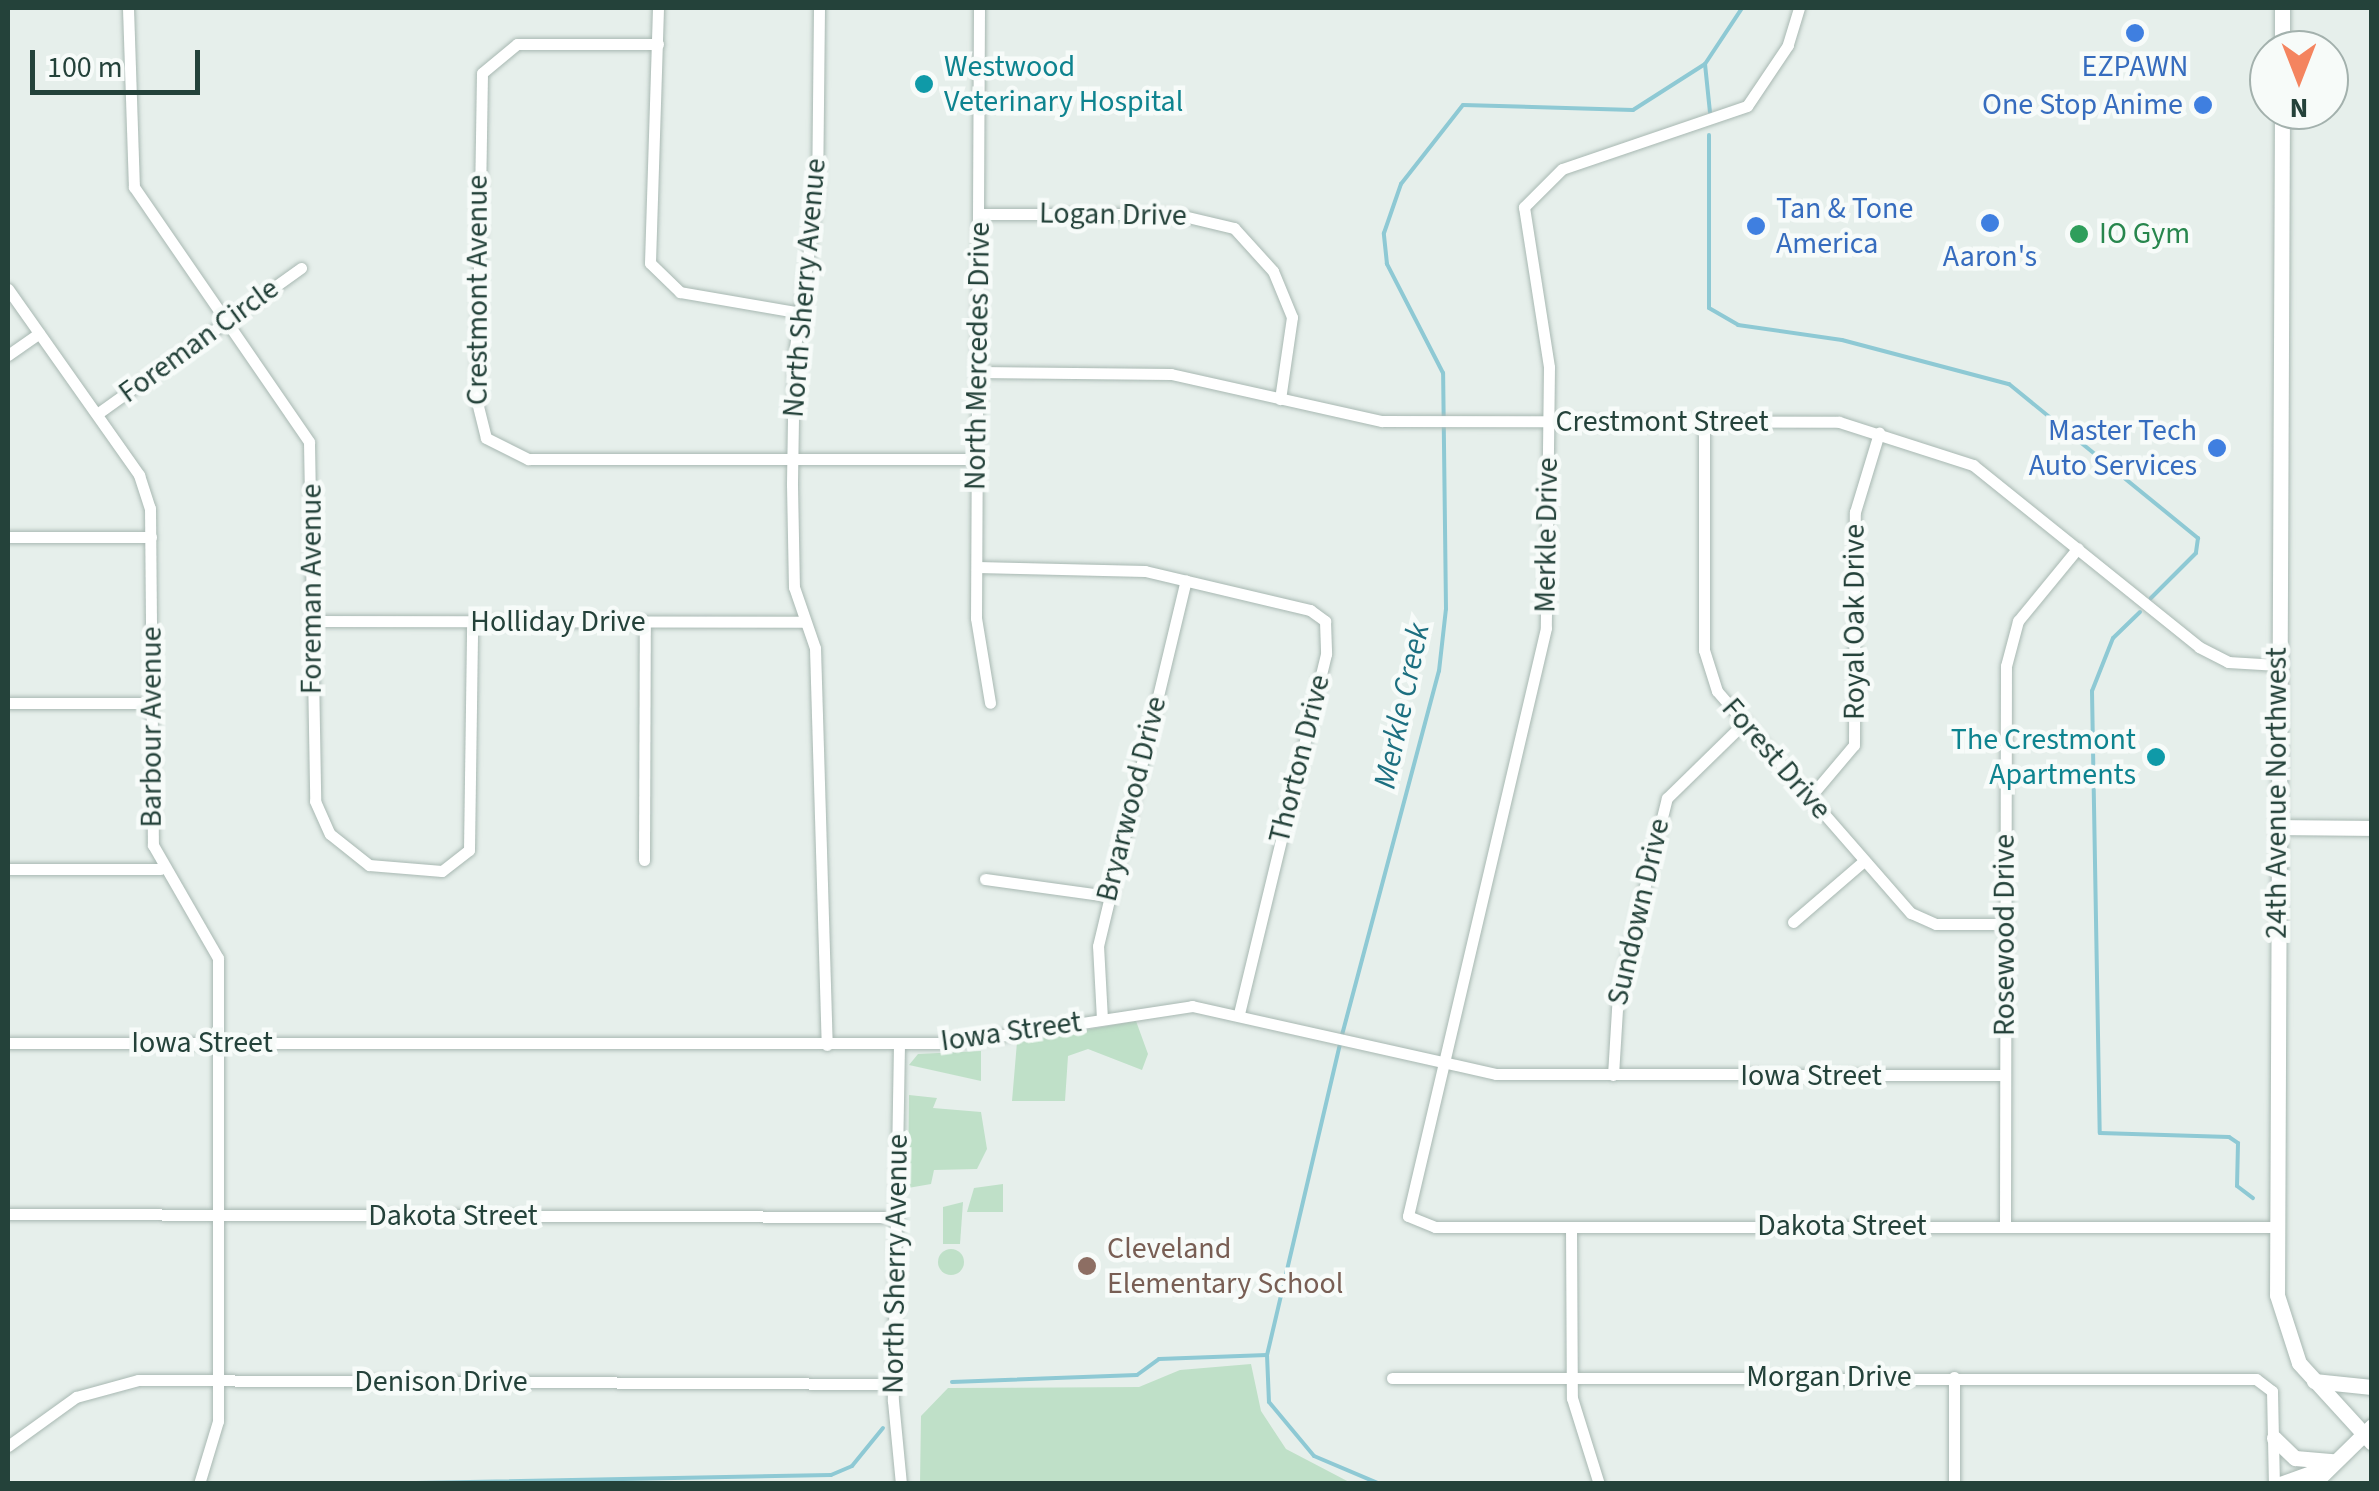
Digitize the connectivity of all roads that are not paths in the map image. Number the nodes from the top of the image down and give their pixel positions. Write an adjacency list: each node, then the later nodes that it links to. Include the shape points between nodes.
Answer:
1 (128, 8): 12 (street, Foreman Avenue, via 130,175)
2 (658, 8): 6 (street)
3 (820, 8): 11 (street, North Sherry Avenue, via 818,193)
4 (979, 8): 8 (street, North Mercedes Drive)
5 (1800, 8): 18 (street, Merkle Drive, via 1788,45 1740,111 1562,169 1526,200 1523,244 1548,350)
6 (658, 44): 11 (street, via 647,242 655,272 680,292); 21 (street, Crestmont Avenue, via 516,44 482,72 478,418 499,451 528,459)
7 (2282, 130): 32 (main road, 24th Avenue Northwest)
8 (979, 214): 15 (street, North Mercedes Drive); 16 (street, Logan Drive, via 1176,214 1234,228 1274,271 1292,317)
9 (301, 268): 12 (street, Foreman Circle)
10 (8, 289): 13 (street, Barbour Avenue)
11 (801, 312): 21 (street, North Sherry Avenue)
12 (227, 320): 17 (street, Foreman Circle); 28 (street, Foreman Avenue, via 309,442)
13 (39, 333): 14 (street); 17 (street, Barbour Avenue)
14 (8, 355)
15 (977, 372): 16 (street, Crestmont Street, via 1172,374); 22 (street, North Mercedes Drive)
16 (1280, 399): 18 (street, Crestmont Street, via 1347,417)
17 (96, 414): 24 (street, Barbour Avenue, via 144,486)
18 (1549, 422): 19 (street, Crestmont Street); 54 (street, Merkle Drive, via 1546,628)
19 (1704, 422): 20 (street, Crestmont Street, via 1839,422); 36 (street, Forest Drive, via 1706,666)
20 (1879, 433): 25 (street, Crestmont Street, via 1972,465); 37 (street, Royal Oak Drive, via 1856,512 1854,745)
21 (792, 460): 22 (street, Crestmont Avenue); 31 (street, North Sherry Avenue, via 792,571)
22 (976, 460): 26 (street, North Mercedes Drive)
23 (8, 537): 24 (street)
24 (151, 537): 33 (street, Barbour Avenue)
25 (2078, 548): 32 (street, Crestmont Street, via 2209,653); 47 (street, Rosewood Drive, via 2018,620 2008,650)
26 (977, 567): 27 (street); 35 (street, North Mercedes Drive)
27 (1186, 580): 45 (street, Bryarwood Drive); 48 (street, Thorton Drive, via 1310,610 1329,631)
28 (311, 621): 29 (street, Holliday Drive); 29 (street, Foreman Avenue, via 319,813 349,853 401,872 449,869 472,841)
29 (472, 622): 30 (street, Holliday Drive)
30 (645, 622): 31 (street, Holliday Drive); 40 (street)
31 (804, 622): 53 (street, North Sherry Avenue, via 816,661)
32 (2278, 665): 38 (main road, 24th Avenue Northwest)
33 (151, 702): 34 (street); 43 (street, Barbour Avenue)
34 (8, 703)
35 (990, 703)
36 (1745, 722): 37 (street, Forest Drive); 55 (street, Sundown Drive, via 1667,798 1618,994)
37 (1810, 797): 41 (street, Forest Drive)
38 (2278, 827): 39 (main road); 62 (main road, 24th Avenue Northwest)
39 (2372, 828)
40 (644, 860)
41 (1864, 861): 46 (street); 47 (street, Forest Drive, via 1926,922)
42 (8, 869): 43 (street)
43 (160, 869): 51 (street, Barbour Avenue, via 215,941)
44 (984, 879): 45 (street)
45 (1108, 896): 49 (street, Bryarwood Drive, via 1095,966)
46 (1793, 922)
47 (2006, 924): 56 (street, Rosewood Drive)
48 (1239, 1014): 49 (street, Iowa Street, via 1176,1006); 54 (street, Iowa Street)
49 (1102, 1019): 52 (street, Iowa Street)
50 (8, 1043): 51 (street, Iowa Street)
51 (216, 1044): 53 (street, Iowa Street); 58 (street, Barbour Avenue)
52 (899, 1044): 53 (street, Iowa Street); 60 (street, North Sherry Avenue)
53 (827, 1045)
54 (1441, 1063): 55 (street, Iowa Street, via 1496,1074); 59 (street, Merkle Drive)
55 (1613, 1076): 56 (street, Iowa Street)
56 (2004, 1076): 61 (street, Rosewood Drive)
57 (8, 1214): 58 (street, Dakota Street)
58 (217, 1215): 60 (street, Dakota Street); 67 (street, Barbour Avenue)
59 (1408, 1216): 63 (street, Dakota Street, via 1435,1227)
60 (898, 1218): 69 (street, North Sherry Avenue)
61 (2004, 1226): 62 (street, Dakota Street); 63 (street, Dakota Street)
62 (2277, 1226): 68 (main road, 24th Avenue Northwest, via 2278,1311)
63 (1571, 1227): 66 (street)
64 (1954, 1377): 66 (street, Morgan Drive); 72 (street, Morgan Drive, via 2266,1382); 78 (street)
65 (1392, 1378): 66 (street, Morgan Drive)
66 (1572, 1378): 77 (street, via 1577,1432)
67 (217, 1381): 69 (street, Denison Drive); 73 (street, Denison Drive, via 97,1388); 75 (street, Barbour Avenue, via 214,1442)
68 (2314, 1381): 70 (main road); 71 (main road, 24th Avenue Northwest)
69 (893, 1384): 76 (street, North Sherry Avenue)
70 (2372, 1387)
71 (2368, 1434): 74 (main road)
72 (2274, 1438): 74 (main road, via 2295,1458); 79 (street)
73 (8, 1446)
74 (2329, 1464): 79 (main road); 80 (main road)
75 (199, 1484)
76 (901, 1484)
77 (1599, 1484)
78 (1954, 1484)
79 (2277, 1484)
80 (2313, 1484)

